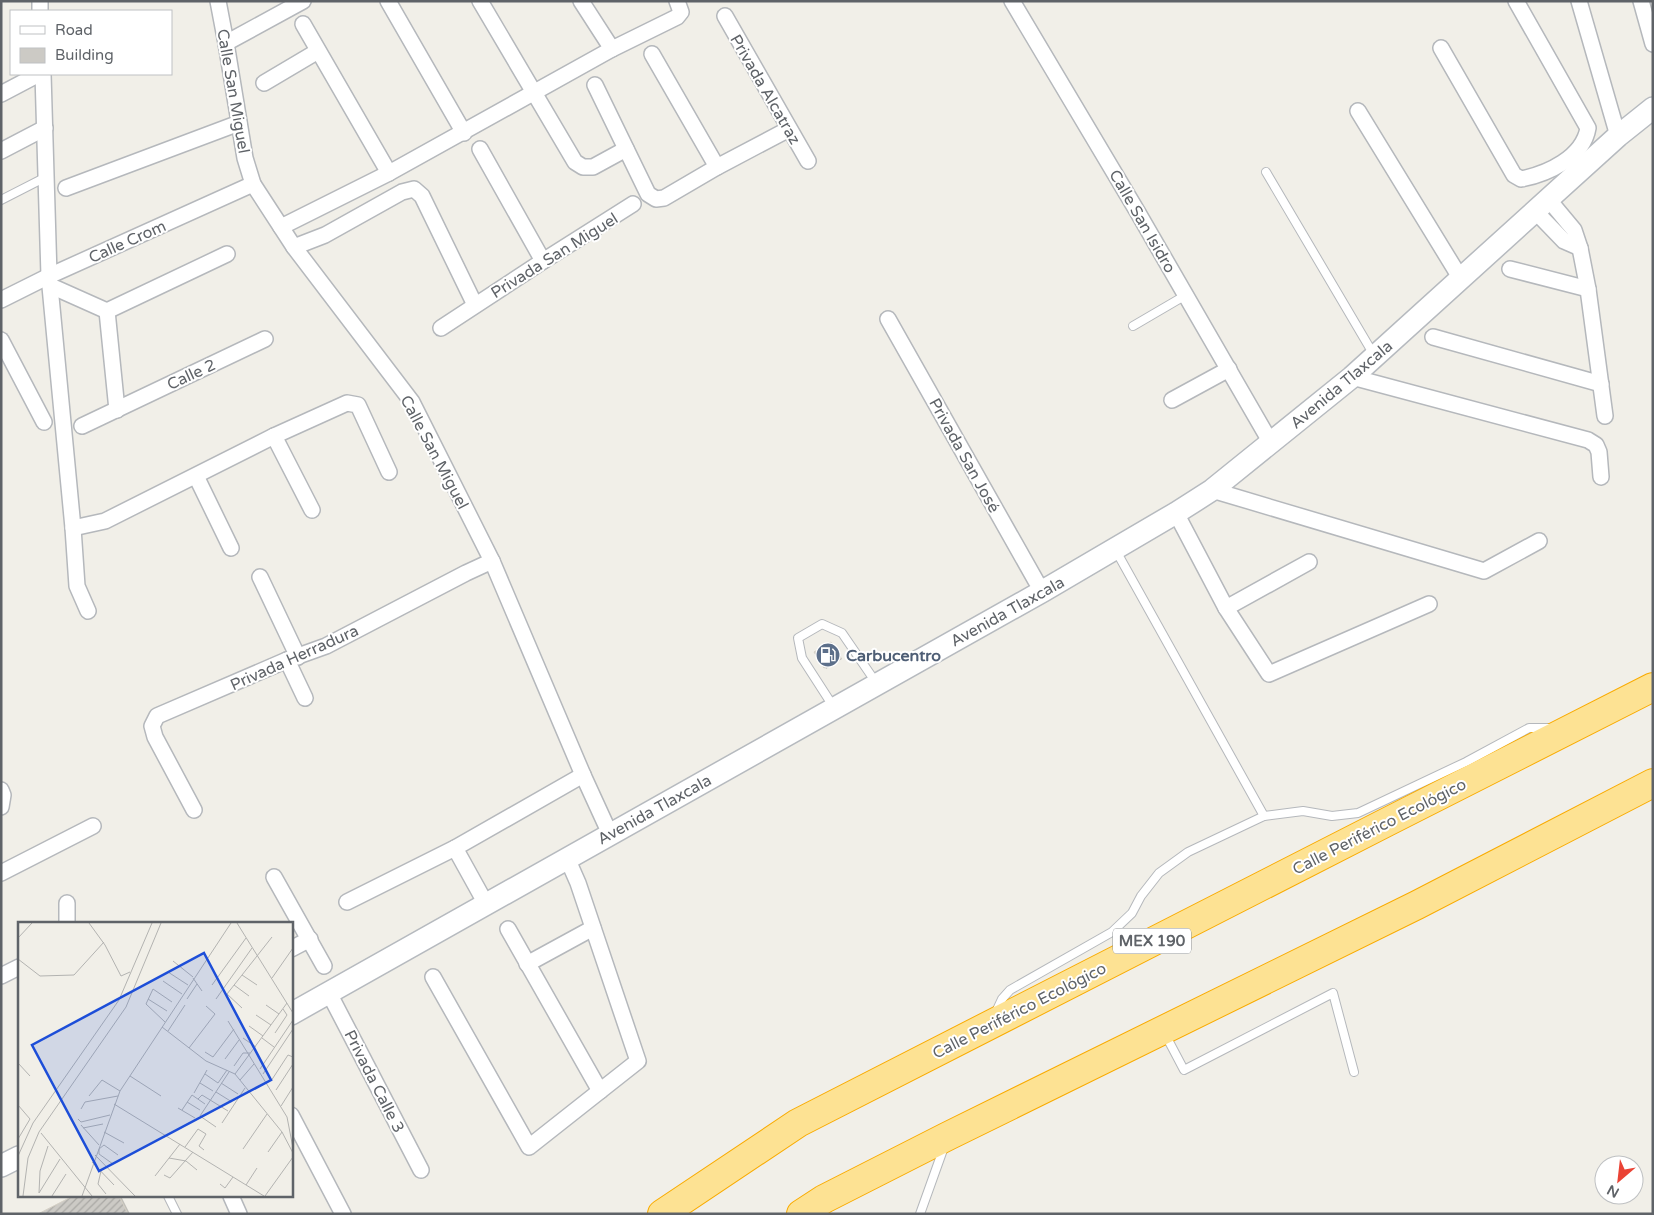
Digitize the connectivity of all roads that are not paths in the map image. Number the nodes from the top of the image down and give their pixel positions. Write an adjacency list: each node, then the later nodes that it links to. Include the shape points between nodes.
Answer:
1 (218, 1): 13 (street, Calle San Miguel)
2 (303, 1): 13 (street)
3 (388, 1): 30 (street)
4 (480, 1): 23 (street)
5 (581, 1): 16 (street)
6 (677, 1): 16 (street, via 681,12 677,16)
7 (1012, 1): 53 (street, Calle San Isidro)
8 (1516, 1): 40 (street, via 1588,128)
9 (1579, 1): 31 (street)
10 (1641, 1): 14 (street)
11 (725, 16): 29 (street, Privada Alcatraz)
12 (303, 24): 17 (street)
13 (226, 43): 27 (street, Calle San Miguel)
14 (1653, 44)
15 (1441, 48): 40 (street, via 1514,174 1521,180 1535,177)
16 (612, 49): 23 (street)
17 (318, 50): 21 (street); 38 (street)
18 (652, 54): 36 (street)
19 (39, 75): 24 (street)
20 (41, 75): 28 (street)
21 (264, 83)
22 (595, 84): 32 (street)
23 (534, 92): 30 (street); 32 (street, via 575,162 583,167 593,167)
24 (1, 94)
25 (1653, 108): 31 (street, Avenida Tlaxcala)
26 (1358, 111): 50 (street)
27 (239, 123): 41 (street, Calle San Miguel); 42 (street)
28 (45, 128): 34 (street); 39 (street)
29 (789, 128): 35 (street, Privada Alcatraz); 36 (street)
30 (464, 133): 38 (street)
31 (1618, 136): 40 (street, Avenida Tlaxcala)
32 (626, 148): 36 (street, via 648,194 656,199 664,198)
33 (480, 149): 48 (street)
34 (1, 150)
35 (808, 161)
36 (717, 167)
37 (1266, 172): 63 (lane)
38 (389, 173): 45 (street)
39 (46, 177): 43 (lane); 51 (street)
40 (1557, 182): 50 (street, Avenida Tlaxcala); 52 (street, via 1580,248)
41 (253, 184): 45 (street, Calle San Miguel); 51 (street, Calle Crom)
42 (66, 188)
43 (1, 200)
44 (633, 204): 48 (street, Privada San Miguel)
45 (281, 227): 46 (street, Calle San Miguel)
46 (294, 247): 55 (street, Privada San Miguel, via 325,235 402,192 414,189 422,196); 84 (street, Calle San Miguel, via 412,402)
47 (227, 254): 56 (street)
48 (543, 261): 55 (street, Privada San Miguel)
49 (1510, 269): 52 (street)
50 (1461, 279): 63 (street, Avenida Tlaxcala)
51 (50, 281): 54 (street, Calle Crom); 56 (street); 80 (street)
52 (1588, 289): 66 (street)
53 (1186, 296): 58 (lane); 64 (street, Calle San Isidro)
54 (1, 300)
55 (475, 305): 59 (street, Privada San Miguel)
56 (107, 311): 68 (street)
57 (888, 319): 87 (street, Privada San José)
58 (1132, 326)
59 (440, 328)
60 (1433, 338): 66 (street)
61 (265, 339): 68 (street, Calle 2)
62 (1, 340): 70 (street)
63 (1375, 357): 65 (street, Avenida Tlaxcala)
64 (1228, 369): 67 (street); 73 (street, Calle San Isidro)
65 (1360, 379): 73 (street, Avenida Tlaxcala); 76 (street, via 1588,440 1596,445 1599,452)
66 (1601, 384): 69 (street)
67 (1172, 400)
68 (117, 410): 71 (street, Calle 2)
69 (1605, 416)
70 (44, 422)
71 (82, 426)
72 (274, 436): 74 (street, via 347,403 354,403 358,405); 75 (street); 78 (street)
73 (1271, 443): 77 (street, Avenida Tlaxcala)
74 (389, 472)
75 (196, 476): 80 (street, via 105,521); 82 (street)
76 (1601, 477)
77 (1219, 492): 79 (street, Avenida Tlaxcala); 81 (street, via 1484,571)
78 (312, 510)
79 (1180, 521): 83 (street, Avenida Tlaxcala); 89 (street)
80 (73, 528): 90 (street, via 77,586)
81 (1539, 541)
82 (230, 548)
83 (1115, 550): 87 (street, Avenida Tlaxcala); 102 (lane)
84 (492, 561): 91 (street, Privada Herradura, via 326,646); 97 (street, Calle San Miguel)
85 (1309, 562): 89 (street)
86 (260, 577): 91 (street)
87 (1043, 591): 92 (street, Avenida Tlaxcala)
88 (1429, 604): 89 (street, via 1269,674)
89 (1226, 608)
90 (88, 611)
91 (292, 659): 94 (street); 101 (street, Privada Herradura, via 157,716 152,726 155,737)
92 (877, 684): 95 (street, Avenida Tlaxcala); 95 (lane, via 842,633 822,624 798,638 802,658)
93 (1653, 688): 96 (highway, Calle Periférico Ecológico / MEX 190)
94 (305, 698)
95 (834, 708): 104 (street, Avenida Tlaxcala)
96 (1566, 731): 102 (lane, via 1549,727 1529,728 1358,814 1332,816 1303,812); 124 (highway, Calle Periférico Ecológico / MEX 190)
97 (583, 775): 104 (street, Calle San Miguel); 105 (street)
98 (1653, 783): 125 (highway, via 1417,905)
99 (1, 790): 100 (street, via 4,795)
100 (2, 807)
101 (194, 810)
102 (1264, 816): 124 (lane, via 1188,852 1159,873 1122,924 1010,990)
103 (93, 826): 107 (street)
104 (610, 834): 106 (street, Avenida Tlaxcala)
105 (455, 848): 109 (street); 110 (street)
106 (567, 858): 109 (street, Avenida Tlaxcala); 113 (street)
107 (1, 873)
108 (274, 877): 115 (street)
109 (482, 895): 122 (street, Avenida Tlaxcala)
110 (348, 902)
111 (66, 903): 112 (street)
112 (67, 922)
113 (593, 928): 117 (street); 127 (street, via 638,1061)
114 (508, 929): 117 (street)
115 (310, 939): 116 (street); 118 (street)
116 (292, 948)
117 (527, 964): 127 (street)
118 (324, 966)
119 (18, 968): 120 (street)
120 (1, 976)
121 (433, 977): 127 (street, via 529,1147)
122 (329, 992): 123 (street, Avenida Tlaxcala); 132 (street, Privada Calle 3)
123 (292, 1013)
124 (990, 1024): 138 (highway, Calle Periférico Ecológico / MEX 190, via 798,1123)
125 (1163, 1030): 126 (lane, via 1184,1070 1333,993); 129 (highway)
126 (1354, 1072)
127 (600, 1091)
128 (292, 1117): 137 (street)
129 (948, 1136): 139 (highway); 140 (lane)
130 (18, 1158): 131 (street)
131 (1, 1166)
132 (421, 1170)
133 (169, 1198): 135 (lane)
134 (232, 1198): 136 (street)
135 (177, 1214)
136 (239, 1214)
137 (343, 1214)
138 (662, 1214)
139 (801, 1214)
140 (920, 1214)

